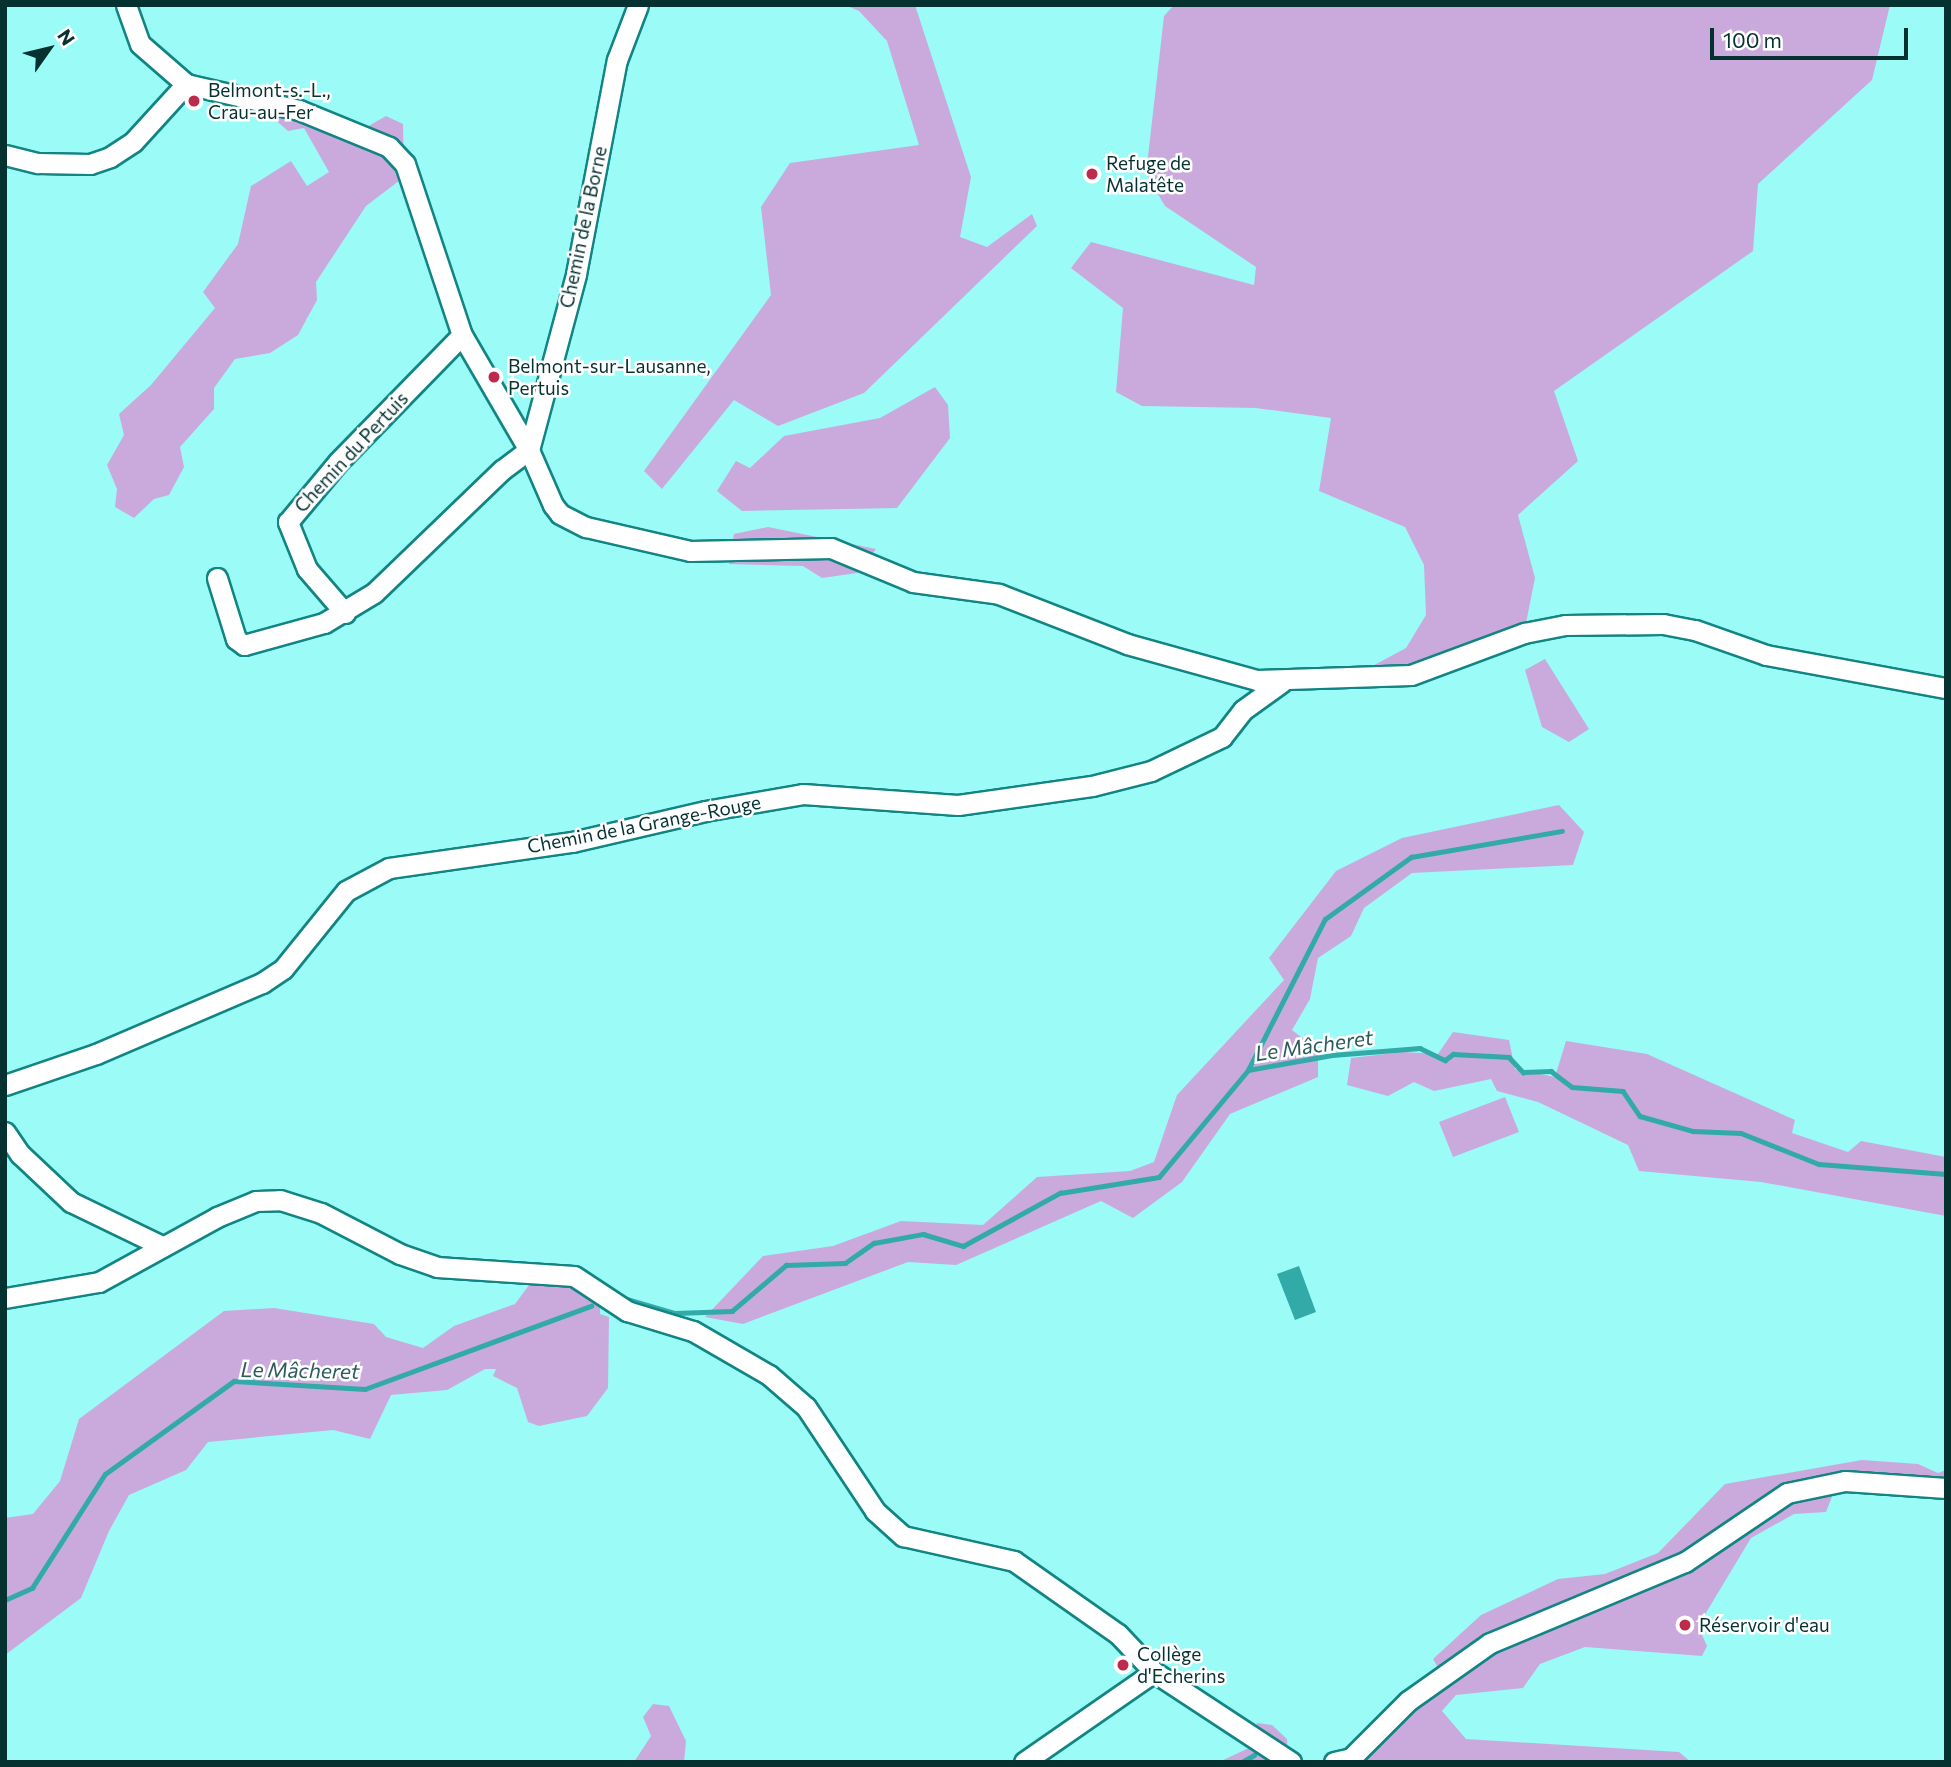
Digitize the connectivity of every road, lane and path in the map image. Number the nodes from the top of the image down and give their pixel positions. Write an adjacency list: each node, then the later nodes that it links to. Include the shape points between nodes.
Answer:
1 (125, 5): 3 (street, via 140,44)
2 (638, 5): 6 (street, Chemin de la Borne, via 617,60 576,274)
3 (186, 84): 4 (street, via 133,142 110,157 90,164 38,163); 5 (street, via 299,110 390,147 405,164)
4 (5, 155)
5 (462, 335): 6 (street); 8 (street, Chemin du Pertuis, via 338,462 288,522 307,569)
6 (529, 450): 8 (street, via 502,470 418,554); 9 (street, via 553,505 560,514 586,527 690,551 831,548 914,582 999,594 1127,644)
7 (217, 578): 8 (street, via 236,639 244,645)
8 (345, 613)
9 (1234, 676): 10 (street); 12 (street)
10 (1282, 682): 11 (street, via 1411,675 1524,632 1564,625 1663,624 1766,655); 12 (street, Chemin de la Grange-Rouge)
11 (1946, 688)
12 (1242, 710): 13 (street, Chemin de la Grange-Rouge, via 1222,737 1151,771 1092,786 958,805 803,794 572,842 389,868 346,891 283,969 262,983 96,1054)
13 (5, 1086)
14 (5, 1132): 15 (street, via 20,1154 71,1202)
15 (162, 1246): 16 (street, via 99,1282); 18 (street, via 256,1201 280,1200 321,1213 400,1254 437,1267 574,1276 627,1311 693,1331 769,1375 806,1407 875,1511 904,1536 1014,1561 1118,1634)
16 (5, 1298)
17 (1946, 1488): 19 (street, via 1845,1481 1787,1493 1685,1562 1490,1643 1408,1701)
18 (1154, 1672): 20 (street); 21 (street)
19 (1345, 1760)
20 (1024, 1762)
21 (1291, 1762)

